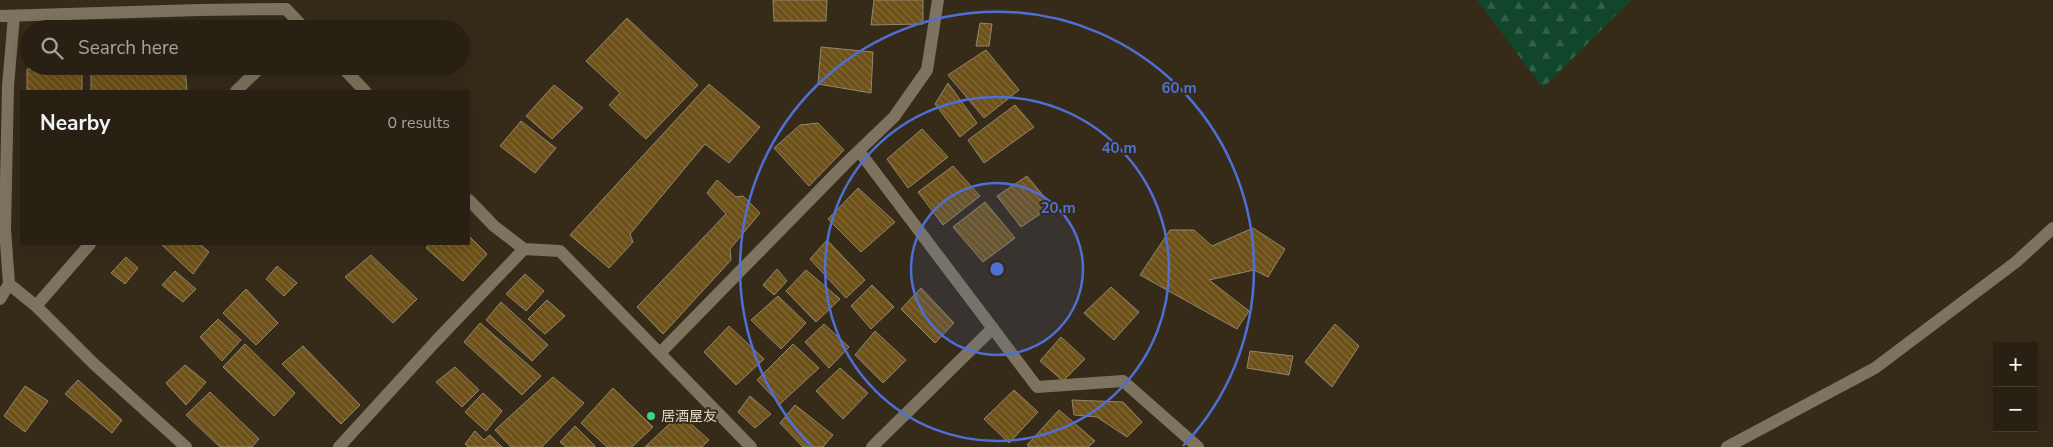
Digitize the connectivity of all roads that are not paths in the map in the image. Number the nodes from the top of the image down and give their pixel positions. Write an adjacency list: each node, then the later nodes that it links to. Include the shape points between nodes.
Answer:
1 (938, 0): 11 (street, via 927,70 894,117)
2 (288, 5): 4 (street); 5 (street)
3 (0, 16): 4 (street)
4 (14, 16): 10 (street)
5 (298, 20)
6 (253, 75): 8 (street)
7 (350, 75): 9 (street)
8 (237, 90)
9 (364, 90)
10 (3, 141): 16 (street)
11 (859, 151): 19 (street); 20 (street)
12 (470, 201): 15 (street, via 494,226)
13 (2053, 228): 26 (street, via 2016,262 1875,368)
14 (89, 245): 18 (street)
15 (524, 249): 20 (street, via 560,251); 22 (street)
16 (9, 284): 17 (street); 18 (street)
17 (0, 299)
18 (36, 306): 21 (street)
19 (993, 328): 24 (street); 25 (street, via 1037,387 1123,381)
20 (660, 353): 23 (street)
21 (186, 447)
22 (339, 447)
23 (751, 447)
24 (872, 447)
25 (1198, 447)
26 (1727, 447)

